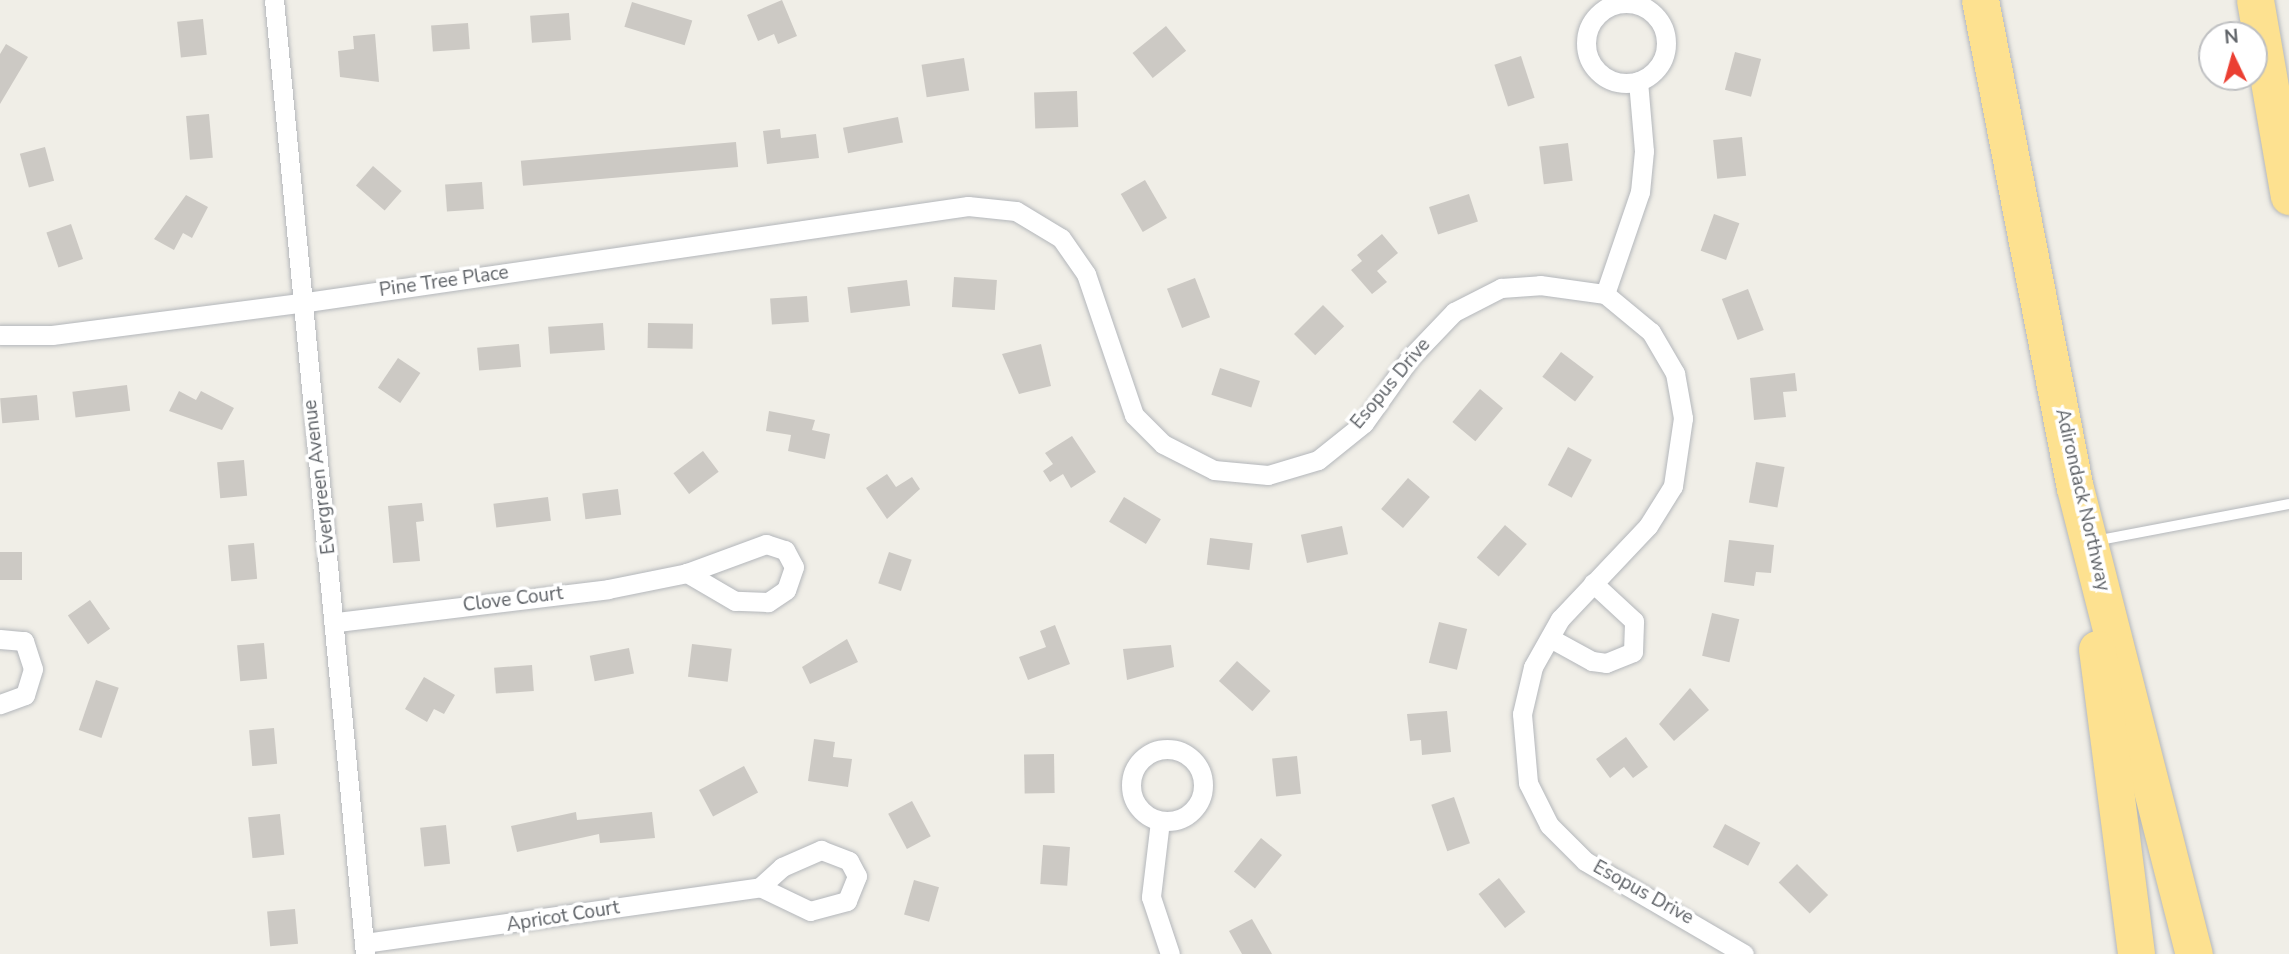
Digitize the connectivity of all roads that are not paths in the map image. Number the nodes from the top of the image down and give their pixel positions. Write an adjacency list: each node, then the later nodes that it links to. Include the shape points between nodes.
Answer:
1 (274, 0): 8 (street, Evergreen Avenue)
2 (1980, 0): 10 (highway, Adirondack Northway)
3 (2255, 0): 5 (highway)
4 (1638, 81): 4 (street, via 1608,79 1588,57 1589,27 1619,4 1649,10 1665,35 1661,63); 7 (street, via 1644,151 1640,192)
5 (2289, 197)
6 (887, 218): 7 (street, Esopus Drive, via 968,206 1016,211 1061,238 1086,274 1134,415 1163,444 1214,470 1268,475 1318,460 1364,423 1410,358 1454,312 1501,288 1540,285); 8 (street, Pine Tree Place)
7 (1605, 294): 14 (street, Esopus Drive, via 1651,332 1675,373 1683,418 1673,486 1648,526)
8 (300, 303): 9 (street, Pine Tree Place); 15 (street, Evergreen Avenue)
9 (0, 335)
10 (2075, 488): 12 (highway, Adirondack Northway); 24 (highway)
11 (2289, 504): 12 (lane)
12 (2091, 542): 25 (highway, Adirondack Northway)
13 (687, 573): 13 (street, Clove Court, via 766,544 785,550 794,567 786,590 751,603 735,601); 15 (street, Clove Court, via 608,589)
14 (1593, 583): 16 (street, Esopus Drive); 16 (street, via 1634,621 1633,652 1606,663 1591,661)
15 (337, 622): 21 (street, Evergreen Avenue)
16 (1550, 638): 23 (street, Esopus Drive, via 1533,667 1522,714 1528,783 1543,814 1585,861)
17 (0, 639): 18 (street, via 24,641 33,669 25,695)
18 (0, 704)
19 (1160, 821): 22 (street, via 1151,897)
20 (760, 887): 20 (street, via 782,867 821,850 849,861 857,876 847,901 822,912 787,904); 21 (street, Apricot Court)
21 (365, 948)
22 (1170, 954)
23 (1744, 954)
24 (2136, 954)
25 (2194, 954)

